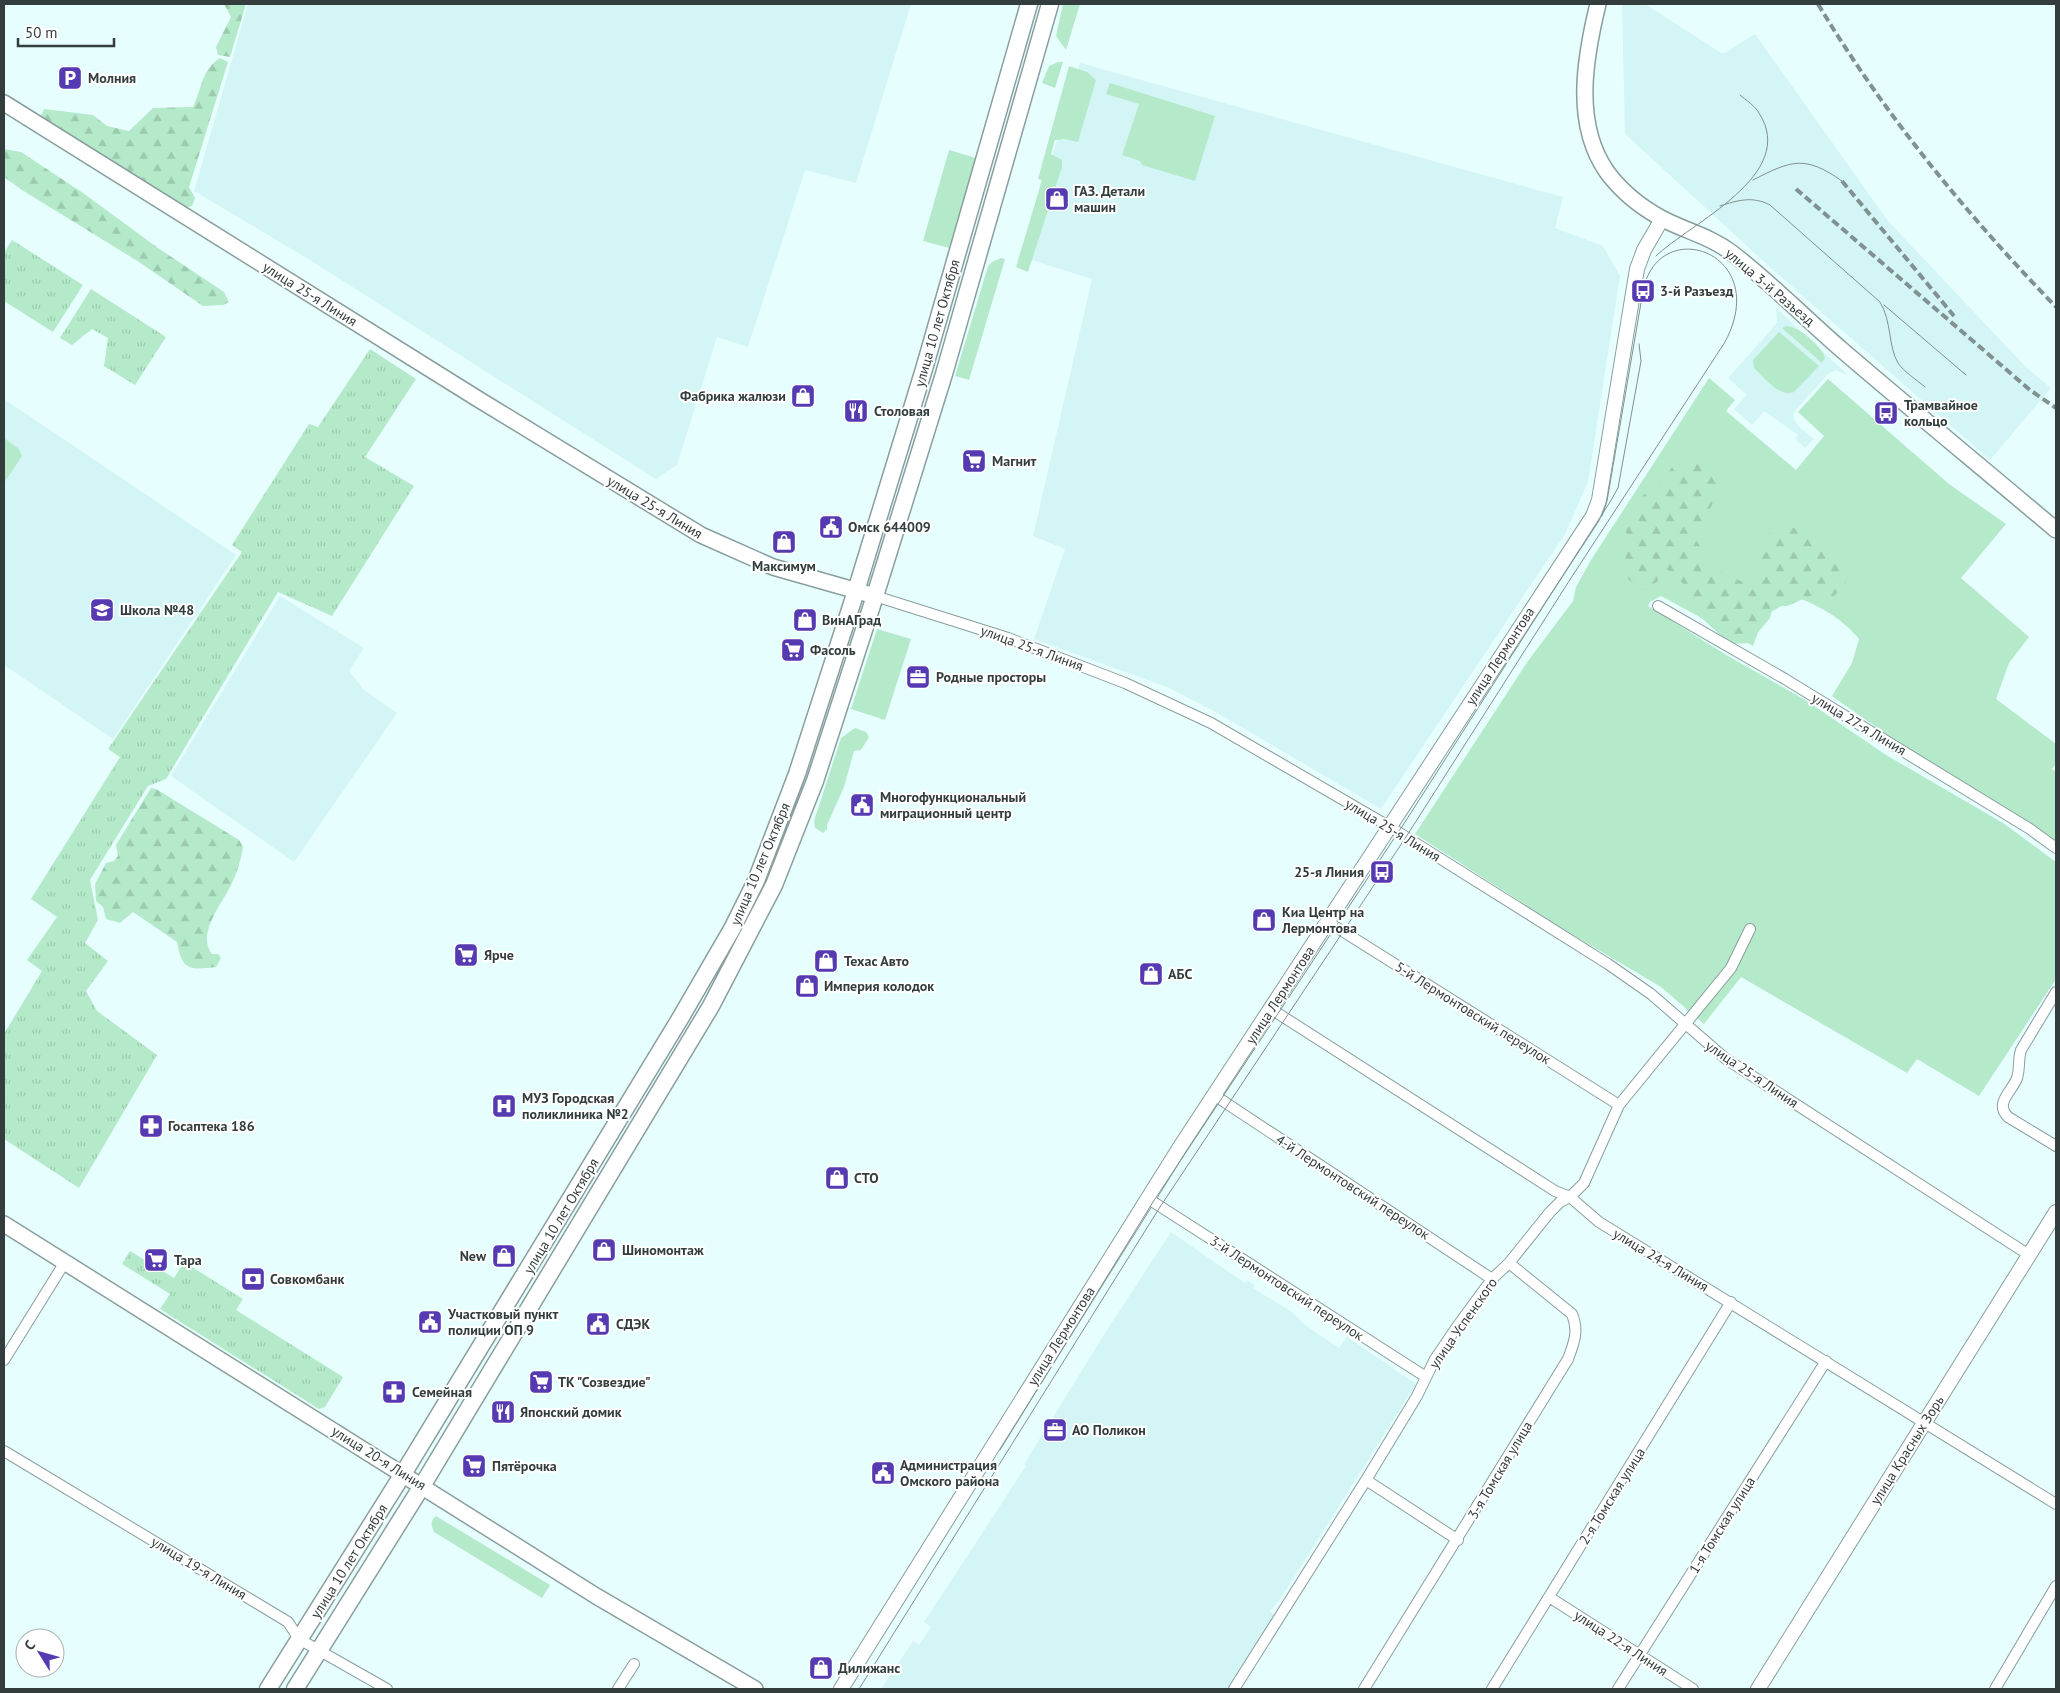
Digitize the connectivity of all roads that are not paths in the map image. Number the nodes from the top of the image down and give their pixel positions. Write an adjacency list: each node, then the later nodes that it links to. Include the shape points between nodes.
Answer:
1 (1029, 4): 7 (main road, улица 10 лет Октября)
2 (1050, 4): 8 (main road, улица 10 лет Октября, via 944,374)
3 (1598, 4): 5 (main road, улица 3-й Разъезд, via 1584,83 1587,116 1595,148 1607,172 1630,197)
4 (4, 103): 7 (main road, улица 25-я Линия, via 701,535 773,567)
5 (1662, 218): 6 (main road, улица 3-й Разъезд, via 1711,240 1748,265 1841,350); 10 (street, улица Лермонтова, via 1637,269 1599,500 1593,516)
6 (2056, 530)
7 (856, 591): 8 (main road, улица 25-я Линия); 34 (main road, улица 10 лет Октября, via 776,833 732,930)
8 (875, 596): 10 (street, улица 25-я Линия, via 1008,638 1178,706); 36 (main road, улица 10 лет Октября, via 812,788 774,885 749,936 715,999)
9 (1658, 606): 11 (street, улица 27-я Линия, via 1786,679)
10 (1390, 827): 12 (street, улица Лермонтова); 16 (street, улица 25-я Линия, via 1608,964 1651,994)
11 (2056, 848)
12 (1328, 922): 15 (street, улица Лермонтова); 18 (street, 5-й Лермонтовский переулок)
13 (1750, 929): 16 (street, улица Успенского, via 1731,968)
14 (2056, 992): 19 (street, via 2021,1050 2017,1077 2002,1104 2002,1111 2008,1116)
15 (1270, 1009): 17 (street, улица Лермонтова); 20 (street, улица 24-я Линия, via 1544,1184)
16 (1683, 1023): 18 (street, улица Успенского); 24 (street, улица 25-я Линия, via 1726,1059)
17 (1214, 1095): 21 (street, улица Лермонтова); 27 (street, 4-й Лермонтовский переулок)
18 (1619, 1105): 20 (street, улица Успенского, via 1608,1124 1590,1173)
19 (2056, 1146)
20 (1570, 1197): 26 (street, улица Успенского, via 1550,1212); 28 (street, улица 24-я Линия, via 1599,1222)
21 (1147, 1198): 31 (street, 3-й Лермонтовский переулок); 50 (street, улица Лермонтова)
22 (2056, 1212): 24 (street, улица Красных Зорь)
23 (4, 1224): 25 (main road, улица 20-я Линия)
24 (2029, 1255): 32 (street, улица Красных Зорь)
25 (65, 1262): 29 (street); 34 (main road, улица 20-я Линия)
26 (1509, 1263): 27 (street, улица Успенского); 38 (street, 3-я Томская улица, via 1572,1314 1577,1326 1575,1341 1568,1359)
27 (1492, 1279): 31 (street, улица Успенского, via 1435,1359)
28 (1731, 1302): 30 (street, улица 24-я Линия); 40 (street, 2-я Томская улица)
29 (4, 1360)
30 (1826, 1361): 32 (street, улица 24-я Линия); 43 (street, 1-я Томская улица)
31 (1426, 1377): 35 (street, улица Успенского)
32 (1924, 1423): 37 (street, улица 24-я Линия); 56 (street, улица Красных Зорь)
33 (4, 1451): 41 (street, улица 19-я Линия, via 288,1622)
34 (404, 1474): 36 (main road, улица 20-я Линия); 41 (main road, улица 10 лет Октября)
35 (1366, 1480): 38 (street); 51 (street, улица Успенского)
36 (422, 1486): 42 (main road, улица 10 лет Октября); 49 (main road, улица 20-я Линия, via 623,1613)
37 (2056, 1504)
38 (1458, 1540): 52 (street, 3-я Томская улица)
39 (2056, 1586): 57 (street)
40 (1549, 1597): 43 (street, улица 22-я Линия); 53 (street, 2-я Томская улица)
41 (299, 1639): 42 (street, улица 19-я Линия); 45 (main road, улица 10 лет Октября)
42 (318, 1652): 46 (main road, улица 10 лет Октября); 47 (street, улица 19-я Линия)
43 (1640, 1656): 54 (street, 1-я Томская улица); 55 (street, улица 22-я Линия)
44 (634, 1664): 48 (street)
45 (268, 1689)
46 (295, 1689)
47 (388, 1689)
48 (618, 1689)
49 (755, 1689)
50 (841, 1689)
51 (1234, 1689)
52 (1364, 1689)
53 (1492, 1689)
54 (1618, 1689)
55 (1693, 1689)
56 (1758, 1689)
57 (1995, 1689)

